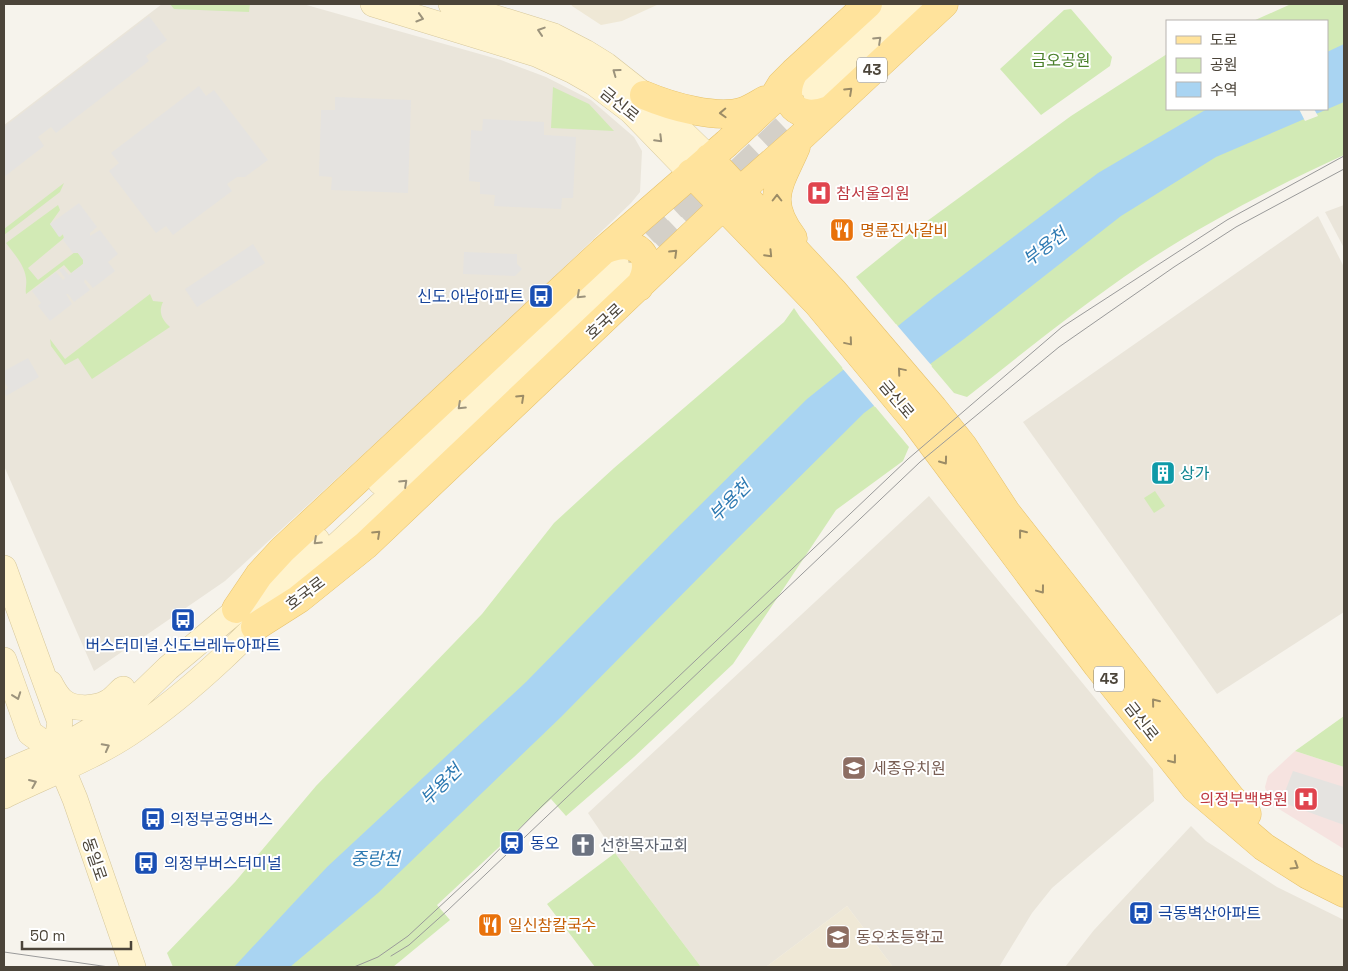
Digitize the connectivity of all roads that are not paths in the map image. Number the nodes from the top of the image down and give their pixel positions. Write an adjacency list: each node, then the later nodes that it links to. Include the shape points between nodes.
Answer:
1 (374, 4): 10 (street, 금신로, one-way to 10, via 536,54 573,71 594,83)
2 (451, 4): 8 (street, 금신로, one-way to 2, via 606,65 560,38)
3 (868, 4): 7 (main road, 호국로 / 43)
4 (890, 4): 7 (street, 호국로)
5 (917, 4): 7 (street, 호국로, one-way to 5)
6 (944, 4): 7 (main road, 호국로 / 43, one-way to 6)
7 (805, 90): 8 (main road, one-way to 8, via 764,100 738,112 714,113 678,107); 9 (main road, 호국로 / 43); 10 (main road, 호국로 / 43, via 770,103)
8 (644, 95): 10 (street, 금신로)
9 (801, 137): 11 (main road, 호국로); 13 (main road, 43, one-way to 9, via 782,222 777,203 778,186)
10 (700, 166): 11 (main road, 금신로 / 43); 12 (main road, 호국로)
11 (731, 199): 12 (main road, 호국로, one-way to 11); 13 (main road, 금신로 / 43); 14 (main road, 금신로 / 43, one-way to 14)
12 (622, 268): 18 (main road, 호국로, one-way to 12, via 299,599 366,545); 18 (main road, 호국로, one-way to 18, via 282,550 259,575)
13 (814, 271): 14 (main road, 금신로 / 43)
14 (826, 298): 15 (main road, 43)
15 (924, 415): 24 (main road, 금신로 / 43, one-way to 15, via 1270,832 1231,798 1006,512 963,446); 25 (main road, 금신로 / 43, one-way to 25, via 1091,657 1195,788 1264,847)
16 (4, 568): 17 (street, 동일로)
17 (21, 617): 20 (street, via 56,694 69,705 85,707 109,702 129,684); 21 (street, 동일로, via 60,722)
18 (246, 618): 20 (street, 호국로); 21 (street, 호국로, one-way to 18, via 108,746 156,714 192,685)
19 (4, 660): 21 (street, one-way to 21, via 30,733)
20 (168, 668): 21 (street, 호국로, via 138,697)
21 (59, 760): 22 (street, 호국로); 23 (street, 호국로, one-way to 21); 26 (street, 동일로)
22 (4, 773)
23 (4, 796)
24 (1344, 872)
25 (1344, 893)
26 (133, 967)

